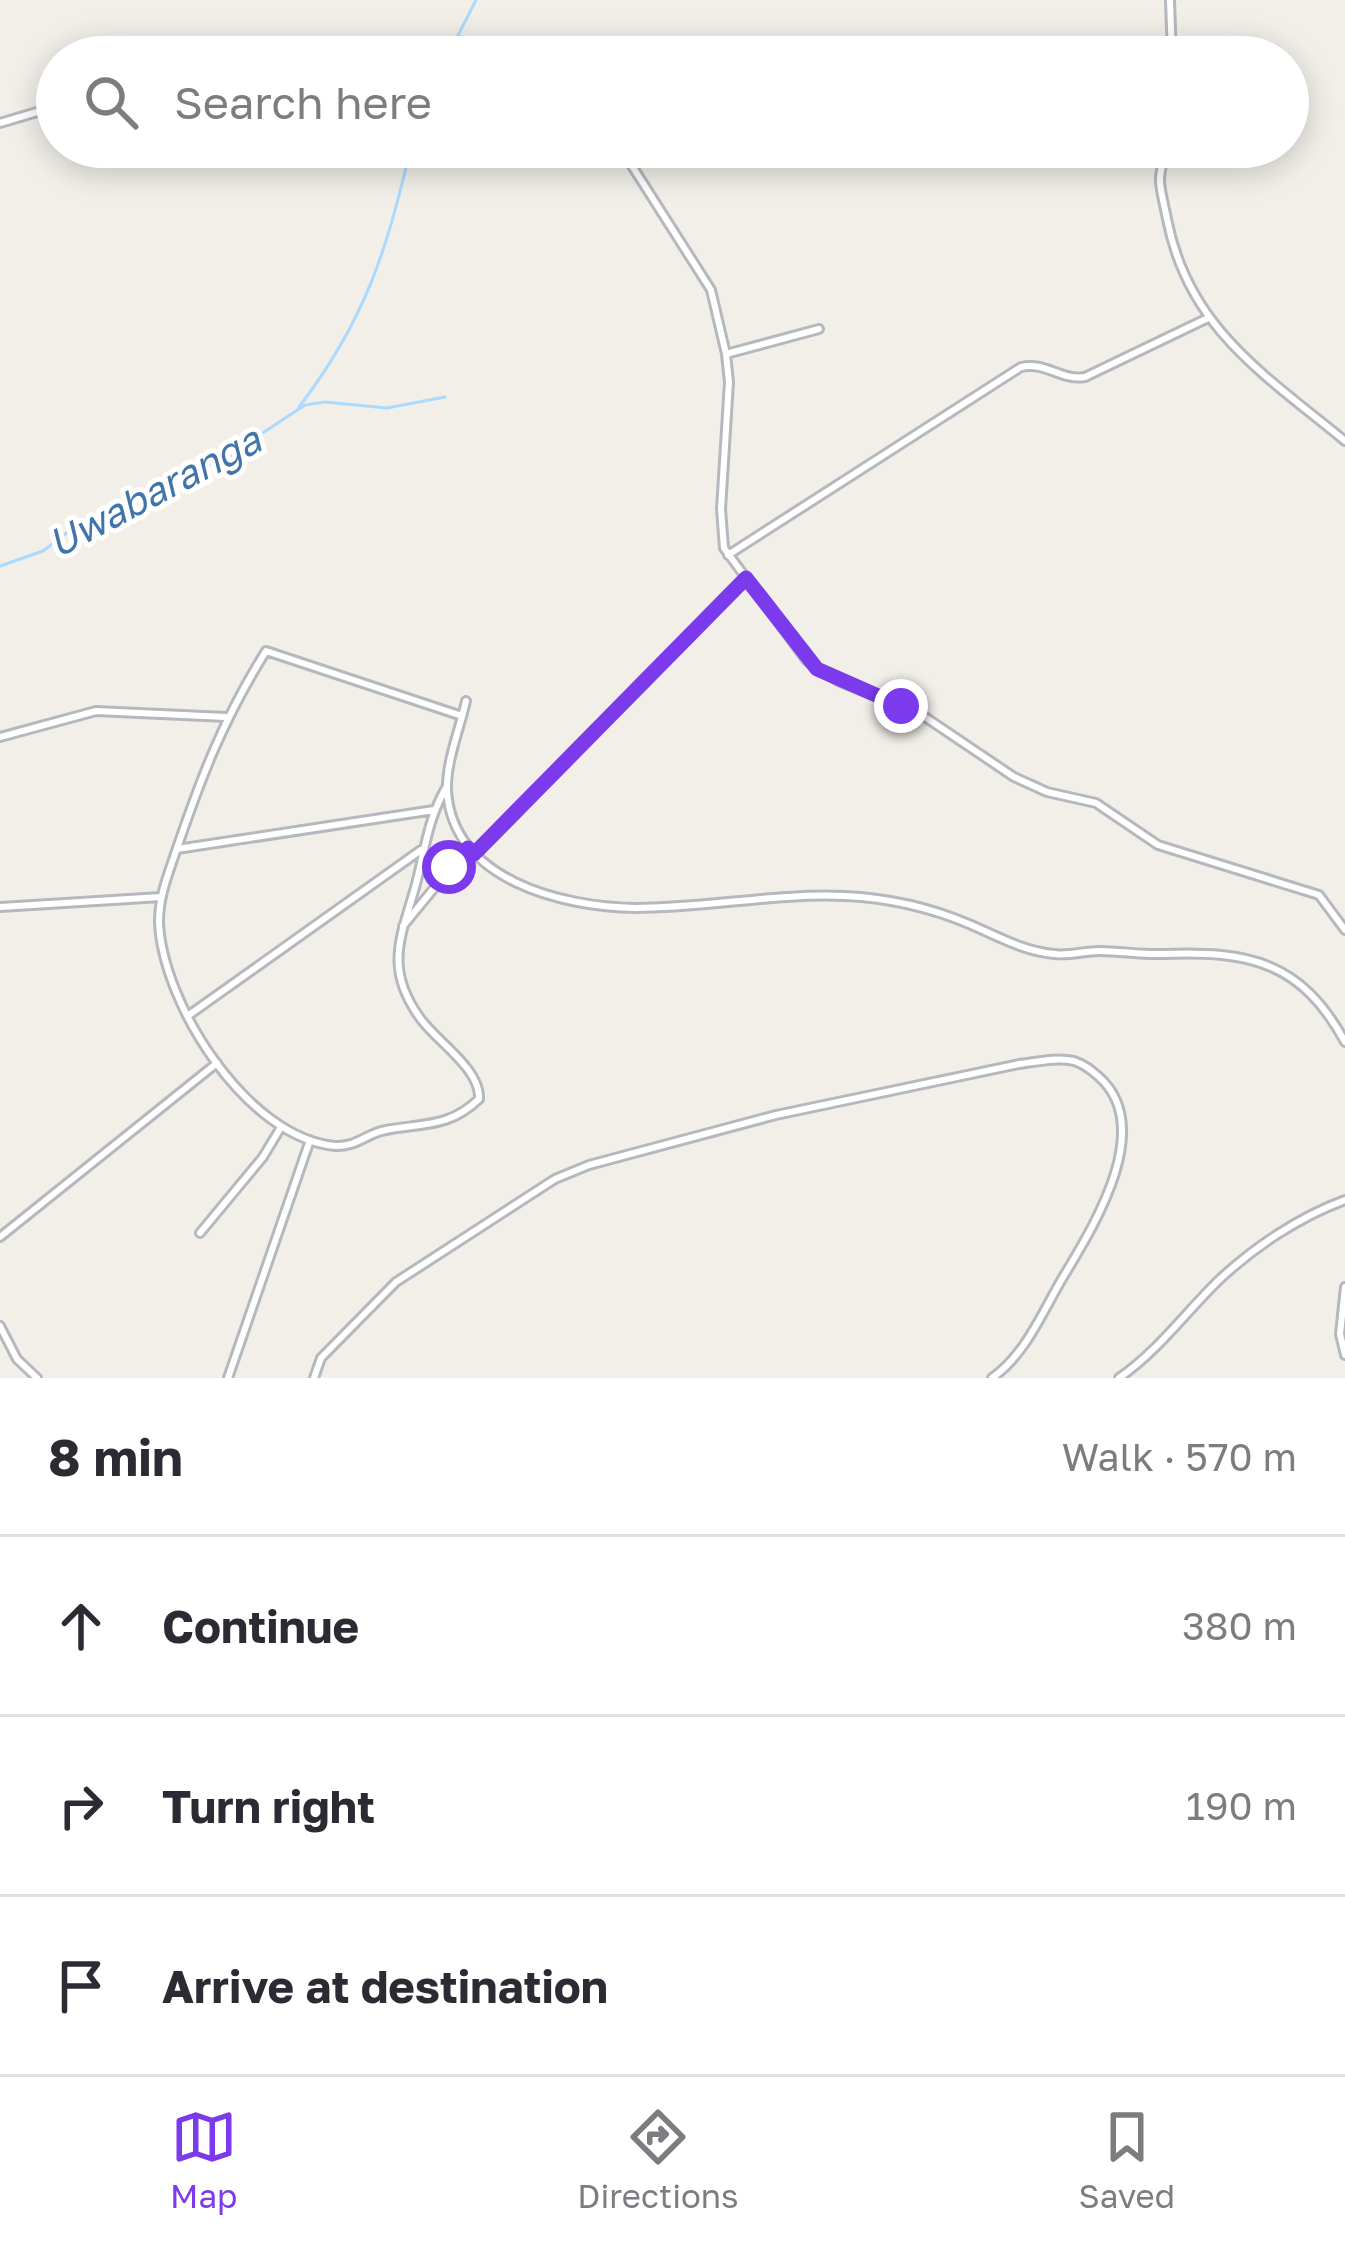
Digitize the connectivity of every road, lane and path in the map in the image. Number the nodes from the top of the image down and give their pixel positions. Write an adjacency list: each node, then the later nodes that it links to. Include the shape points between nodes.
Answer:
1 (1170, 0): 2 (street)
2 (1171, 36)
3 (36, 112): 4 (street)
4 (0, 123)
5 (633, 168): 9 (street, via 711,290)
6 (1160, 168): 7 (street, via 1171,239)
7 (1208, 318): 10 (street); 11 (street, via 1085,377 1021,367)
8 (819, 329): 9 (street)
9 (727, 354): 11 (street, via 721,533)
10 (1345, 440)
11 (728, 555): 12 (street)
12 (746, 578): 21 (street); 25 (street, via 817,669 922,715 1014,777 1096,803 1158,845 1319,896)
13 (466, 701): 14 (street)
14 (462, 716): 15 (street, via 266,652); 17 (street)
15 (226, 717): 16 (street, via 97,711); 19 (street)
16 (0, 737)
17 (447, 786): 18 (street); 21 (street, via 452,817)
18 (434, 810): 19 (street); 20 (street)
19 (177, 849): 22 (street)
20 (422, 850): 24 (street); 26 (street)
21 (471, 851): 24 (street); 27 (street, via 527,886 622,907 845,896 916,905 1033,952 1244,956 1305,988)
22 (161, 897): 23 (street); 26 (street, via 165,957)
23 (0, 907)
24 (400, 928): 30 (street, via 399,965 414,1009 476,1082 479,1099 458,1115 358,1144)
25 (1345, 930)
26 (189, 1015): 28 (street)
27 (1345, 1042)
28 (217, 1063): 29 (street); 33 (street)
29 (281, 1126): 30 (street); 32 (street)
30 (310, 1140): 38 (street)
31 (1345, 1200): 41 (street, via 1288,1228 1222,1277)
32 (200, 1233)
33 (0, 1237)
34 (1345, 1287): 36 (street)
35 (0, 1326): 37 (street)
36 (1345, 1355)
37 (37, 1378)
38 (228, 1378)
39 (314, 1378): 40 (street, via 321,1358 396,1282 555,1179 776,1115 1018,1064 1080,1063 1120,1103 1122,1147 1068,1269 1016,1357)
40 (992, 1378)
41 (1119, 1378)

